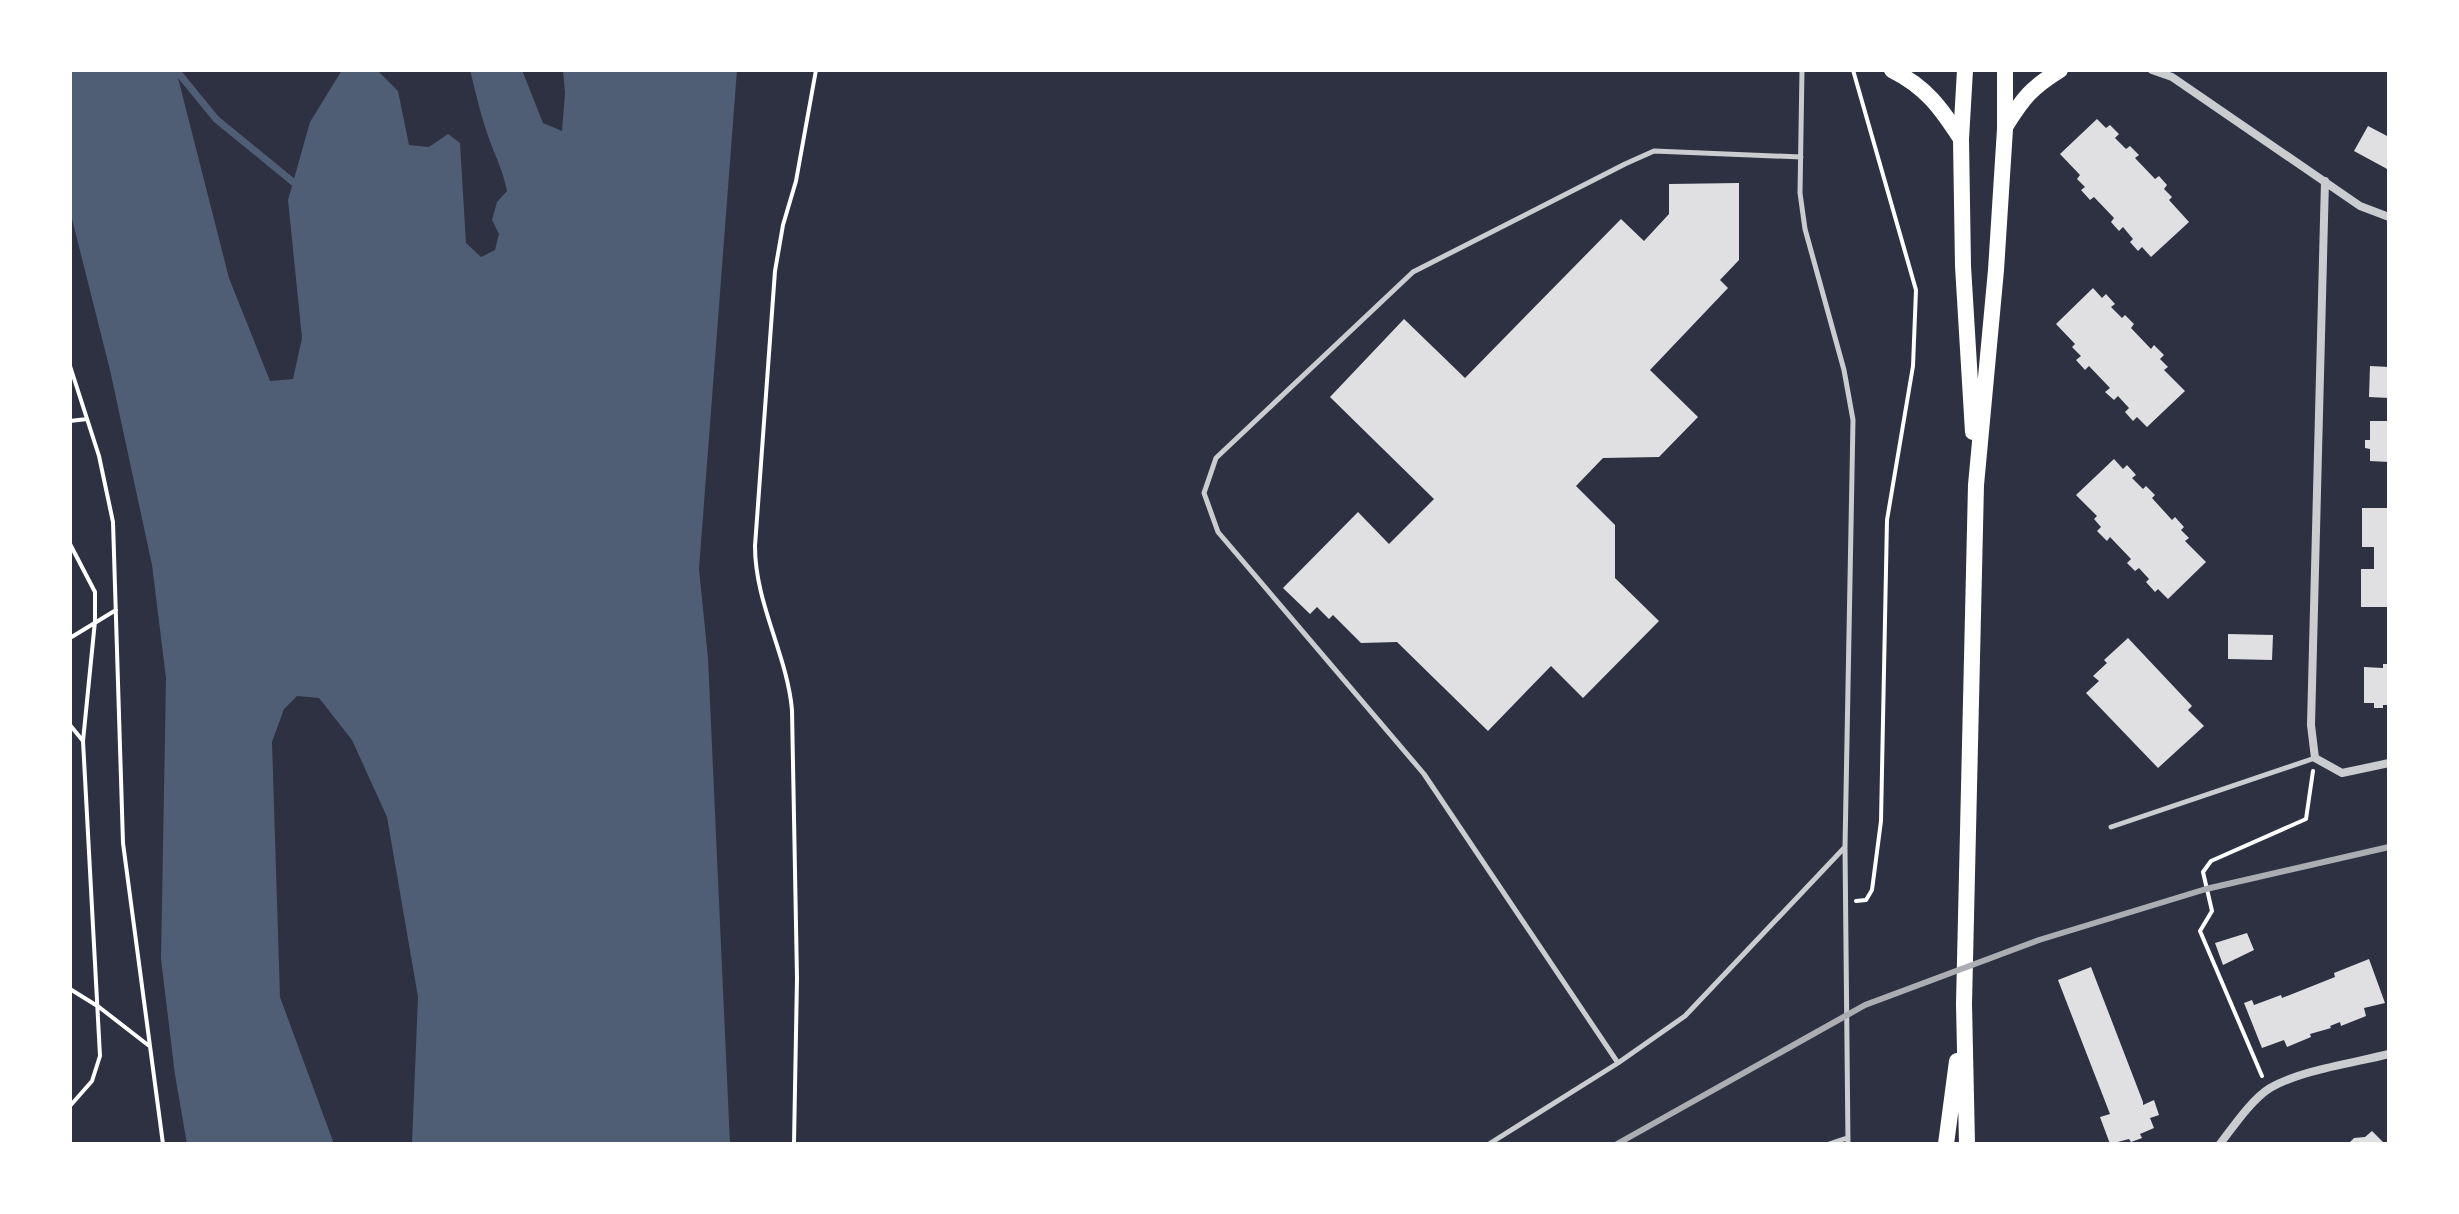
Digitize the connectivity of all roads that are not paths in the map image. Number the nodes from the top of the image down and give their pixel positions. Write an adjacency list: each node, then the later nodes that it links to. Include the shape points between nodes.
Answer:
1 (1802, 70): 9 (lane)
2 (1892, 70): 8 (main road, via 1913,81 1939,106)
3 (1965, 70): 8 (main road)
4 (2005, 70): 7 (main road)
5 (2060, 70): 7 (main road, via 2022,100)
6 (2152, 70): 10 (street, via 2172,77)
7 (2005, 129): 12 (main road)
8 (1961, 139): 12 (main road)
9 (1801, 157): 16 (lane, via 1805,229 1853,420); 19 (lane, via 1654,151 1413,272 1216,458 1204,493 1218,532 1424,774)
10 (2325, 181): 11 (street, via 2360,206); 13 (street, via 2311,725)
11 (2389, 217)
12 (1976, 485): 17 (main road)
13 (2315, 758): 14 (street, via 2342,773); 15 (lane)
14 (2389, 763)
15 (2111, 827)
16 (1845, 847): 19 (lane, via 1685,1016); 20 (lane)
17 (1964, 1004): 23 (main road); 24 (main road)
18 (2389, 1054): 25 (street, via 2292,1078 2267,1090)
19 (1618, 1063): 21 (lane)
20 (1847, 1141): 22 (lane)
21 (1489, 1144)
22 (1829, 1144)
23 (1946, 1144)
24 (1967, 1144)
25 (2220, 1144)

